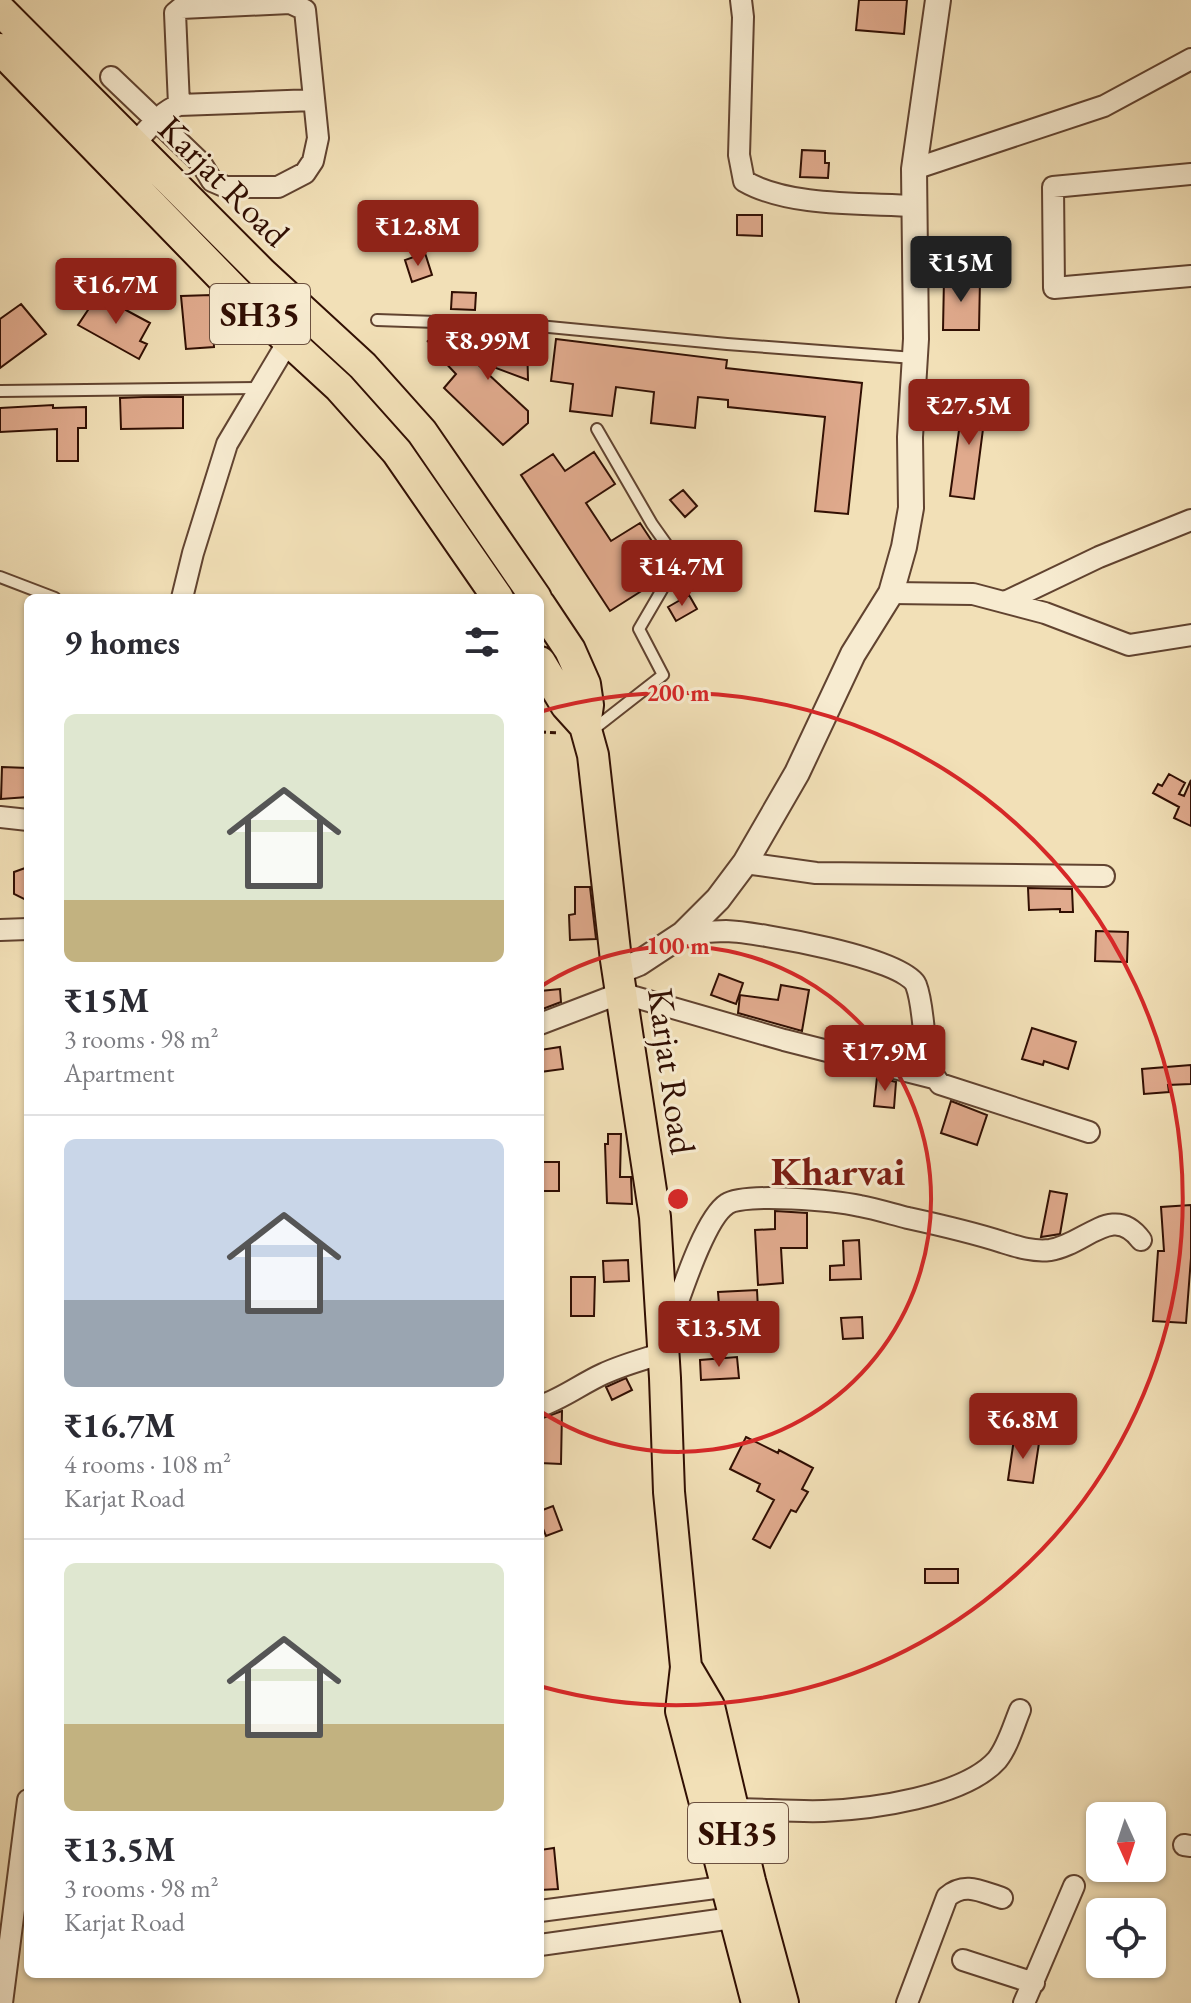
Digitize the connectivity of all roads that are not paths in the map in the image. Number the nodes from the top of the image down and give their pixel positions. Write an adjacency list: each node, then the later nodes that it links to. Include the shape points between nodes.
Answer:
1 (741, 0): 13 (street, via 739,155 744,181 784,198)
2 (938, 0): 11 (street)
3 (0, 10): 10 (main road, Karjat Road / SH35)
4 (0, 49): 17 (main road, Karjat Road / SH35)
5 (1191, 59): 11 (street, via 1104,106)
6 (111, 77): 9 (street)
7 (314, 100): 8 (street); 8 (street, via 305,10 290,3 181,8 175,13); 9 (street, via 318,138 313,161 305,173 278,187 226,187 212,181 201,163)
8 (179, 105): 9 (street)
9 (157, 121): 10 (street)
10 (134, 144): 15 (main road, Karjat Road / SH35)
11 (914, 169): 13 (street)
12 (1191, 174): 14 (street, via 1053,187 1054,288)
13 (914, 206): 18 (street)
14 (1191, 276)
15 (305, 313): 17 (street); 28 (main road, Karjat Road / SH35, via 363,366 422,432)
16 (377, 320): 18 (lane, via 528,325)
17 (288, 340): 19 (street); 27 (main road, Karjat Road / SH35, via 397,452)
18 (915, 358): 24 (street, via 911,508)
19 (260, 388): 20 (lane); 26 (street, via 227,444)
20 (0, 391)
21 (597, 429): 33 (lane, via 674,555 677,569 639,629 663,675)
22 (1191, 520): 29 (street)
23 (0, 577): 25 (lane)
24 (891, 593): 29 (street, via 973,594); 36 (street, via 853,654 797,773)
25 (45, 594)
26 (183, 594)
27 (495, 594)
28 (533, 594)
29 (1005, 602): 31 (street, via 1129,645)
30 (544, 611): 33 (main road, Karjat Road / SH35, via 585,684)
31 (1191, 635)
32 (544, 669): 33 (main road, Karjat Road / SH35)
33 (586, 730): 41 (main road, Karjat Road / SH35)
34 (0, 817): 35 (street)
35 (24, 820)
36 (745, 863): 37 (street, via 816,873); 40 (street)
37 (1104, 876)
38 (24, 929): 39 (street)
39 (0, 930)
40 (683, 934): 41 (street); 43 (street, via 755,934 825,947 901,970 914,980 921,998)
41 (620, 982): 42 (street); 43 (street, via 784,1040); 46 (main road, Karjat Road / SH35, via 655,1217)
42 (544, 1022)
43 (934, 1078): 44 (street, via 950,1089)
44 (1089, 1132)
45 (1141, 1240): 46 (street, via 1132,1228 1110,1224 1051,1250 1027,1250 859,1205 740,1199 717,1213 702,1242)
46 (663, 1348): 47 (street); 48 (main road, Karjat Road / SH35, via 669,1492)
47 (544, 1405)
48 (686, 1667): 50 (main road, Karjat Road / SH35, via 709,1706); 52 (main road, Karjat Road / SH35, via 681,1711)
49 (1020, 1710): 50 (street, via 995,1762 974,1778 936,1792 823,1811)
50 (732, 1809): 52 (main road, Karjat Road / SH35)
51 (24, 1831): 60 (street)
52 (738, 1886): 55 (street); 56 (main road, Karjat Road / SH35)
53 (1074, 1886): 59 (street)
54 (1002, 1898): 63 (street, via 968,1887 956,1888 947,1897)
55 (544, 1910)
56 (746, 1916): 57 (street); 61 (main road, Karjat Road / SH35); 62 (main road, Karjat Road / SH35)
57 (544, 1944)
58 (963, 1960): 59 (street)
59 (1028, 1998)
60 (2, 2003)
61 (757, 2003)
62 (783, 2003)
63 (907, 2003)

